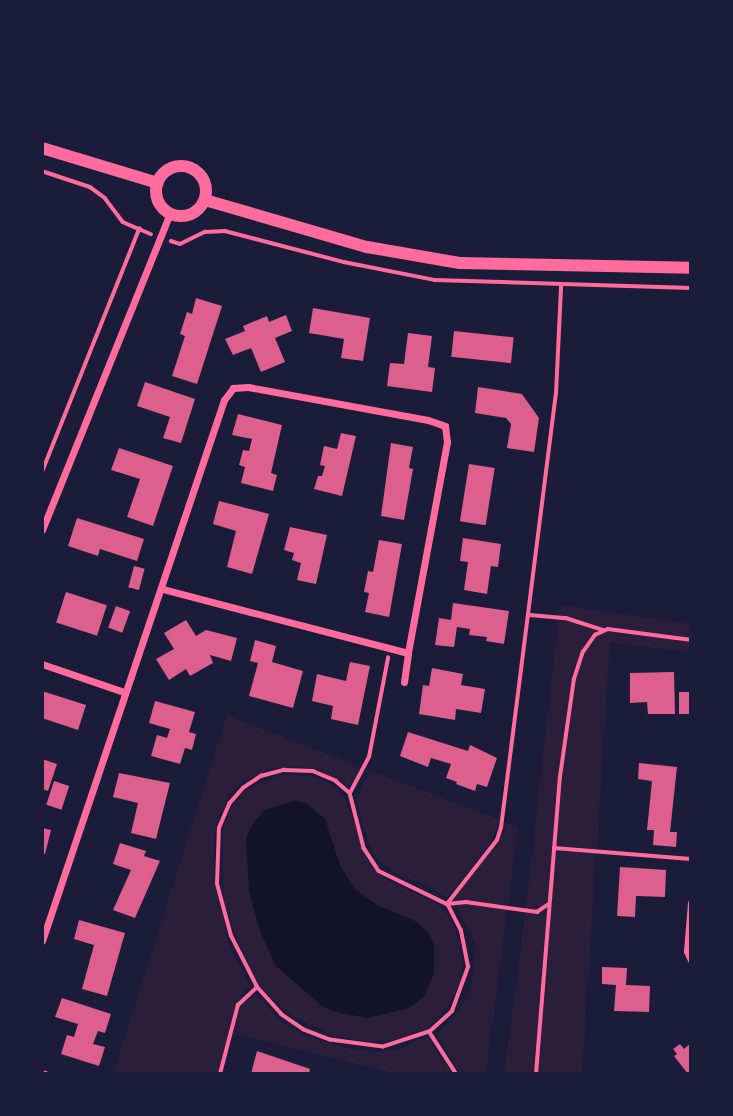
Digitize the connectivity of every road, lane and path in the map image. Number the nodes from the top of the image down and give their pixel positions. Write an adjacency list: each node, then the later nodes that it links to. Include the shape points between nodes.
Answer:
1 (42, 148): 3 (street)
2 (42, 171): 6 (path, via 90,187 123,222)
3 (158, 183): 4 (street, via 170,169 190,168 204,181); 5 (street, via 158,201)
4 (205, 200): 5 (street, via 190,214); 8 (street, via 367,247 460,263)
5 (170, 214): 7 (street)
6 (139, 229): 7 (path); 11 (path)
7 (160, 237): 9 (path, via 180,244 205,232 225,231 435,280); 12 (street)
8 (691, 268)
9 (561, 286): 10 (path); 14 (path, via 556,394)
10 (691, 288)
11 (42, 472)
12 (42, 530)
13 (163, 589): 17 (street); 18 (street, via 224,400 233,388 428,420 445,426 447,442); 21 (street)
14 (530, 615): 15 (path, via 566,618); 26 (path, via 502,828)
15 (603, 631): 16 (path); 23 (path, via 589,642 575,679)
16 (691, 640)
17 (389, 648): 18 (street); 22 (path, via 369,757)
18 (408, 653): 20 (street)
19 (42, 664): 21 (street)
20 (404, 682)
21 (124, 692): 28 (street)
22 (351, 793): 26 (path, via 364,848 379,871); 30 (path, via 313,771 284,771 261,776 229,804 219,828 217,884 231,936)
23 (554, 848): 24 (path); 27 (path)
24 (691, 859)
25 (691, 903): 29 (street, via 687,951)
26 (447, 904): 27 (path, via 466,902 537,912); 31 (path, via 461,931 468,967 452,1012)
27 (549, 904): 34 (path)
28 (42, 941)
29 (691, 960)
30 (257, 987): 31 (path, via 282,1015 330,1040 383,1047); 32 (path, via 238,1004)
31 (429, 1032): 33 (path)
32 (220, 1074)
33 (456, 1074)
34 (536, 1074)

